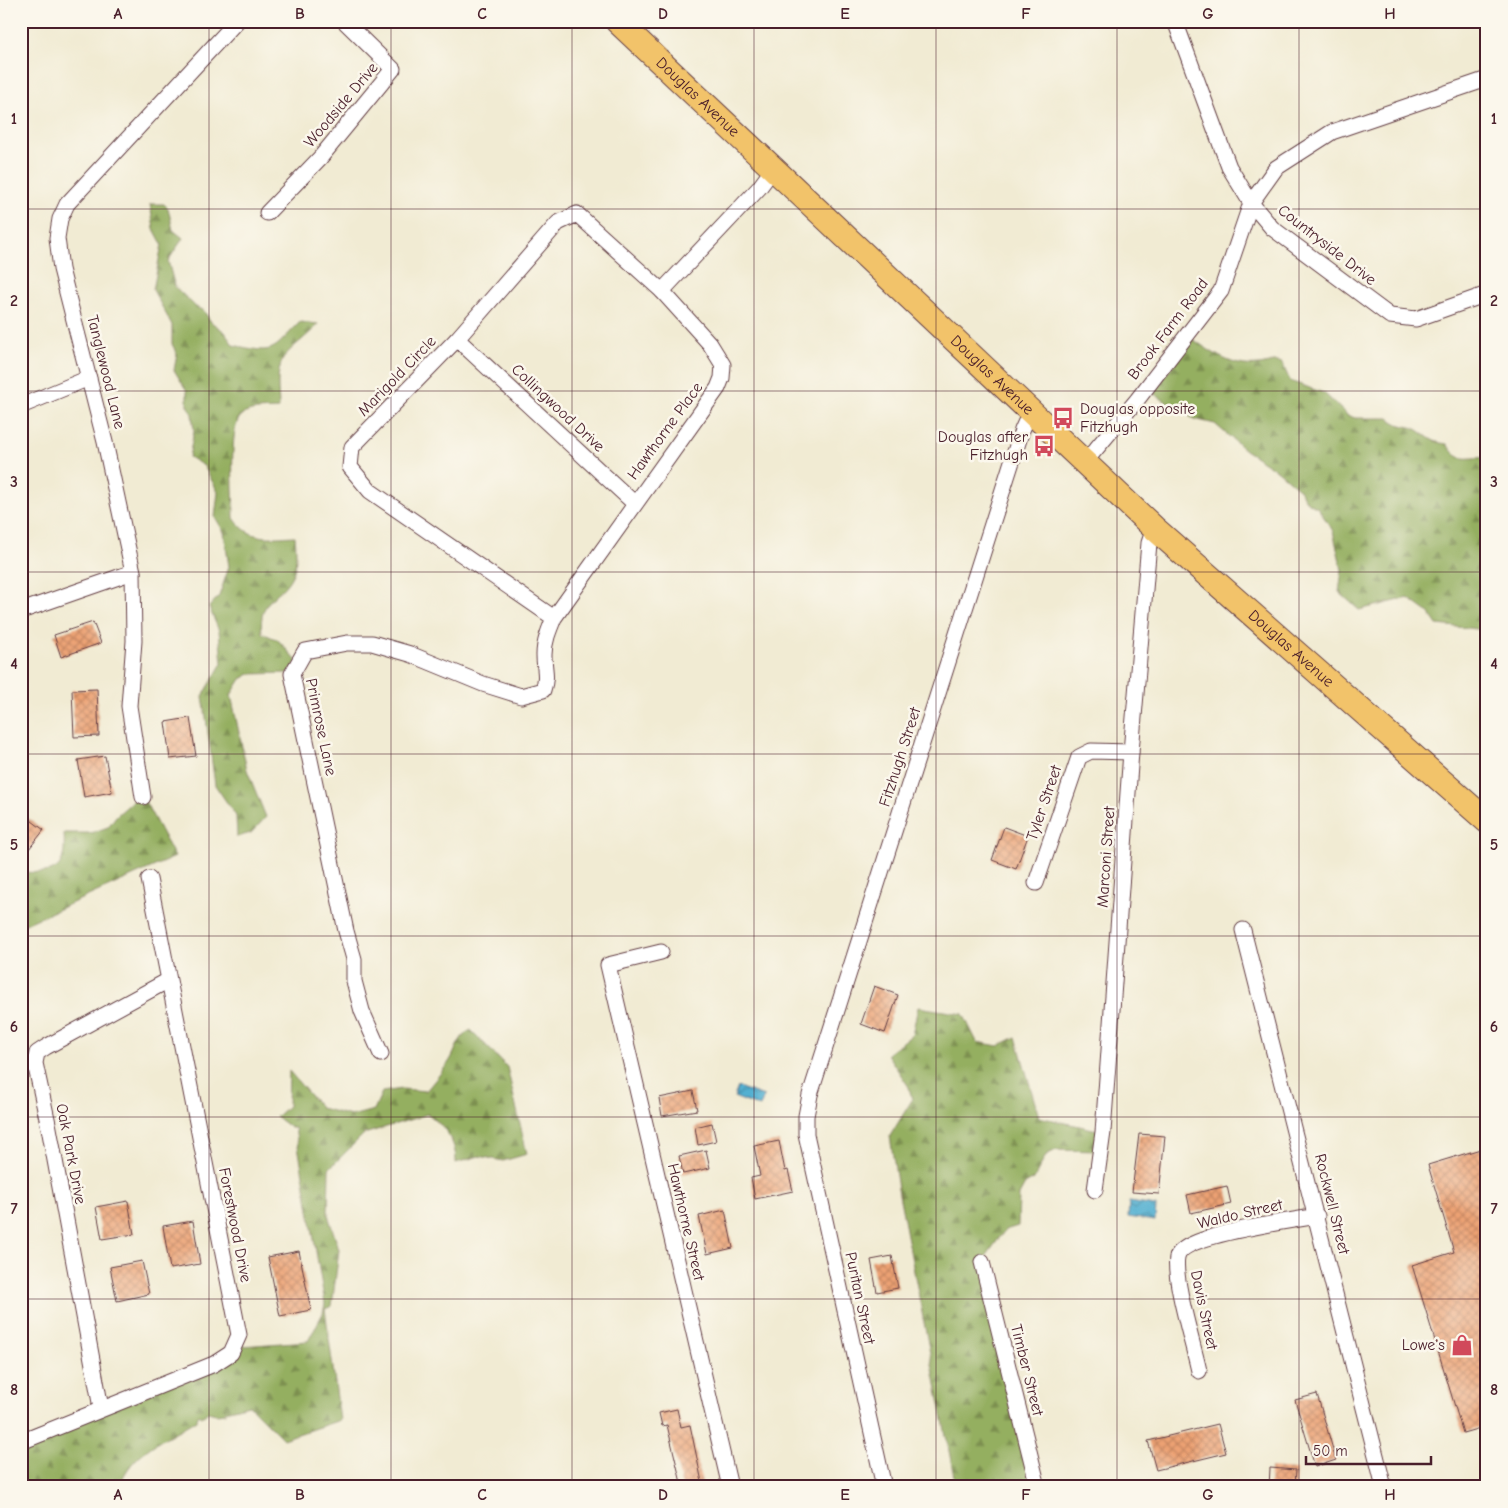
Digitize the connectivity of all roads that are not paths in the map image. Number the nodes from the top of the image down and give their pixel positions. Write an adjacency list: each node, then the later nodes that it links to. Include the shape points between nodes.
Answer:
1 (237, 21): 12 (street, Tanglewood Lane, via 67,204 60,220 57,238 60,269)
2 (344, 21): 8 (street, Woodside Drive, via 393,69 320,158)
3 (617, 21): 6 (main road, Douglas Avenue)
4 (1175, 21): 7 (street, Countryside Drive, via 1229,167)
5 (1487, 79): 7 (street, Brook Farm Road, via 1332,132 1276,168)
6 (772, 169): 9 (street, via 759,188); 14 (main road, Douglas Avenue)
7 (1251, 203): 10 (street, Countryside Drive, via 1272,228 1390,316 1416,318); 15 (street, Brook Farm Road, via 1221,291)
8 (267, 212)
9 (662, 292): 11 (street, Marigold Circle, via 576,214 558,223); 16 (street, Hawthorne Place, via 710,344 723,365 722,378)
10 (1487, 294)
11 (458, 339): 16 (street, Collingwood Drive); 20 (street, Marigold Circle, via 352,447 350,467 370,491)
12 (90, 378): 13 (street); 18 (street, Tanglewood Lane)
13 (21, 406)
14 (1031, 410): 15 (main road, Douglas Avenue); 31 (street, Fitzhugh Street, via 851,965)
15 (1085, 462): 17 (main road, Douglas Avenue)
16 (634, 503): 20 (street, Hawthorne Place)
17 (1154, 528): 22 (street, Marconi Street, via 1149,543); 24 (main road, Douglas Avenue)
18 (133, 572): 19 (street); 23 (street, Tanglewood Lane, via 134,641 129,706)
19 (21, 611)
20 (554, 618): 21 (street, Hawthorne Place, via 546,637 547,679)
21 (542, 690): 30 (street, Primrose Lane, via 521,696 410,654 372,644 347,643 305,651 292,674 354,959 354,981 362,1011)
22 (1131, 752): 26 (street, Tyler Street, via 1091,751 1079,757); 32 (street, Marconi Street)
23 (143, 797)
24 (1487, 821)
25 (149, 879): 29 (street, Forestwood Drive)
26 (1036, 883)
27 (1243, 930): 33 (street, Rockwell Street)
28 (661, 952): 39 (street, Hawthorne Street, via 608,965)
29 (168, 981): 37 (street, Oak Park Drive, via 46,1047 37,1053 35,1064 50,1128); 37 (street, Forestwood Drive, via 239,1335 231,1353 214,1364)
30 (380, 1054)
31 (806, 1116): 40 (street, Puritan Street, via 806,1134)
32 (1096, 1190)
33 (1317, 1216): 34 (street, Waldo Street, via 1209,1237 1185,1247); 42 (street, Rockwell Street)
34 (1176, 1256): 36 (street, Davis Street, via 1177,1275)
35 (982, 1262): 41 (street, Timber Street)
36 (1200, 1371)
37 (101, 1408): 38 (street, Forestwood Drive)
38 (21, 1442)
39 (730, 1487)
40 (884, 1487)
41 (1038, 1487)
42 (1384, 1487)

